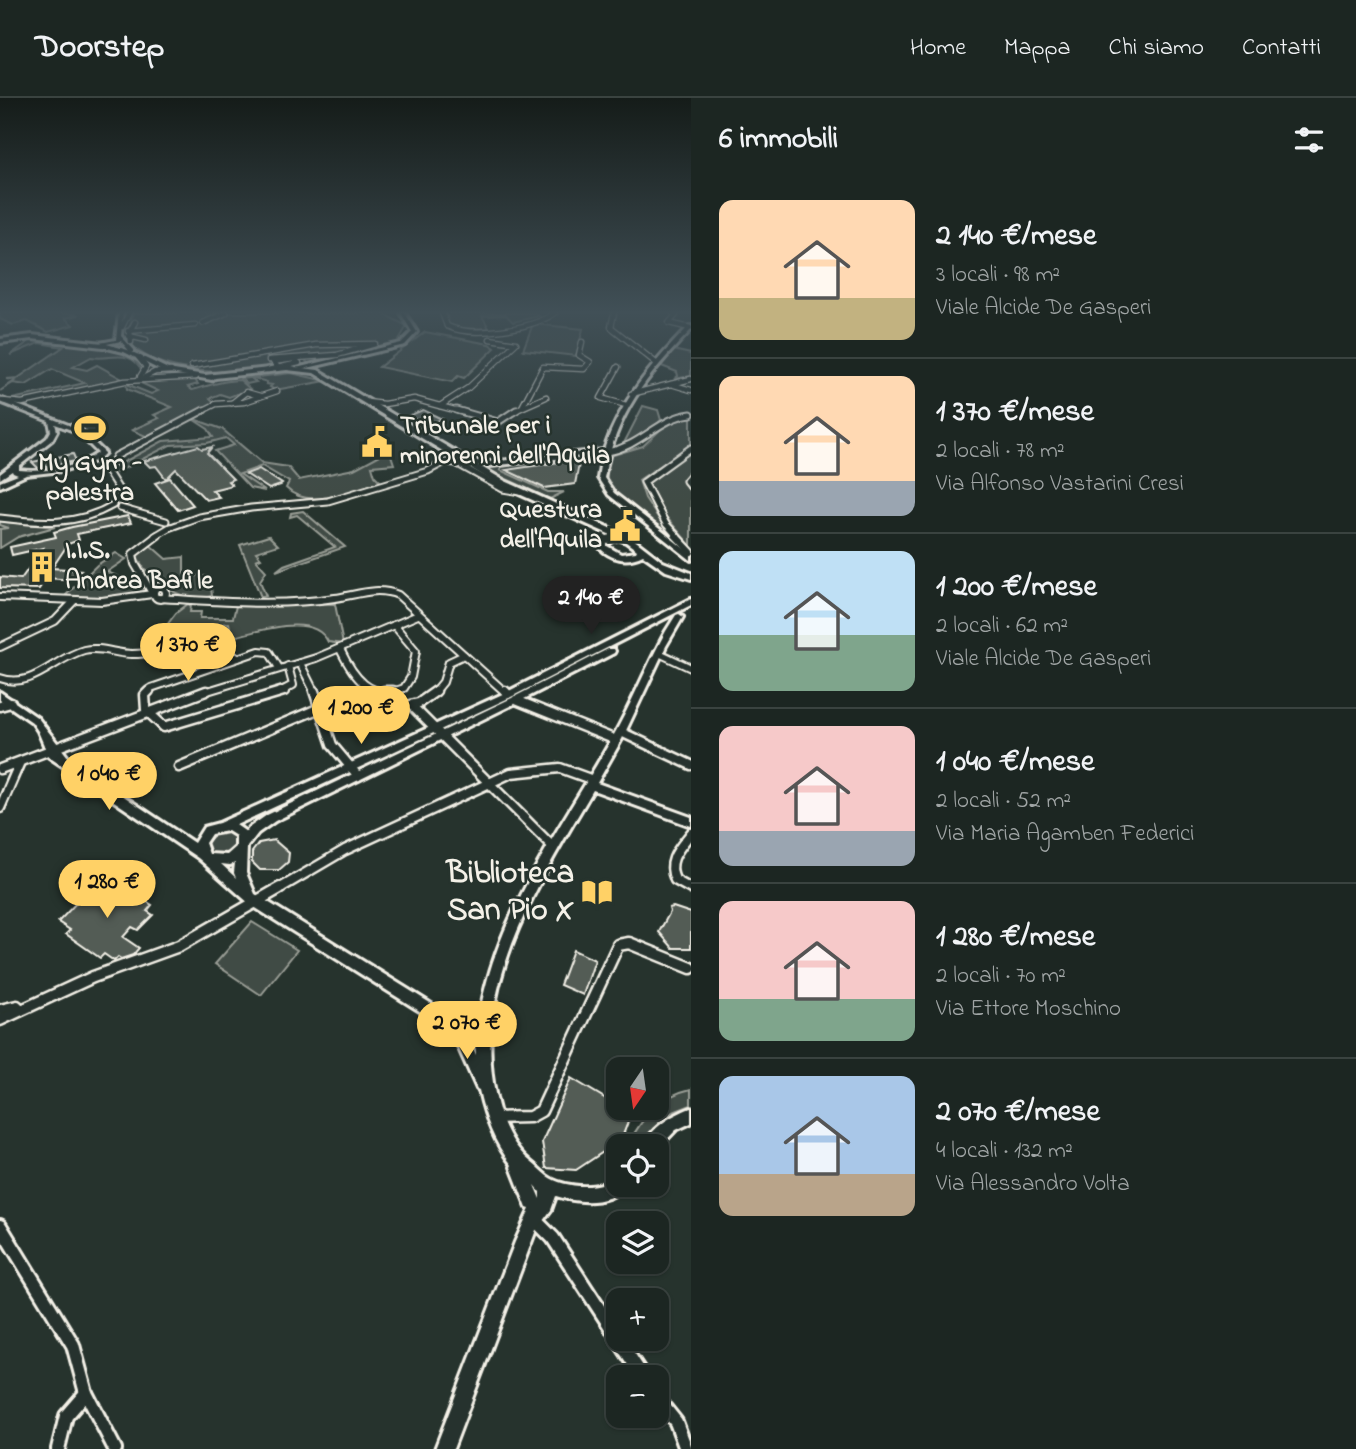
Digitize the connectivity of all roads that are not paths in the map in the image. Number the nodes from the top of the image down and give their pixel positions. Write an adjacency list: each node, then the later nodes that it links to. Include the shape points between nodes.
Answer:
1 (141, 376): 15 (street)
2 (147, 376): 15 (street)
3 (191, 376): 11 (main road)
4 (215, 376): 12 (main road)
5 (221, 376): 12 (main road)
6 (323, 376): 27 (main road)
7 (481, 376): 28 (street)
8 (539, 376): 29 (street)
9 (613, 376): 25 (street, via 601,398)
10 (647, 376): 19 (main road)
11 (196, 377): 12 (main road); 13 (street)
12 (205, 377)
13 (158, 378): 15 (street)
14 (691, 379): 16 (street)
15 (133, 380): 23 (street)
16 (671, 384): 17 (street); 19 (street)
17 (691, 390)
18 (277, 391): 20 (street)
19 (637, 391): 25 (main road)
20 (260, 396): 24 (street); 24 (street, via 246,392)
21 (547, 397): 29 (street)
22 (2, 401): 23 (street); 26 (main road)
23 (30, 401): 26 (street); 30 (street)
24 (232, 403): 38 (street, via 216,404)
25 (626, 405): 36 (main road)
26 (16, 407): 30 (main road)
27 (382, 407): 28 (street, via 410,398); 41 (main road)
28 (440, 407): 29 (street, via 494,422)
29 (522, 408)
30 (27, 411): 32 (main road)
31 (691, 414): 36 (street, via 669,417 637,446)
32 (51, 422): 33 (main road); 34 (main road, via 54,432)
33 (85, 435): 34 (main road, via 66,433); 37 (main road)
34 (48, 441): 44 (main road)
35 (691, 448): 66 (street, via 644,482 666,524)
36 (607, 452): 43 (main road); 68 (main road, via 601,478 605,487)
37 (104, 453): 38 (street); 39 (street); 42 (main road)
38 (121, 454): 39 (street)
39 (112, 460): 40 (street); 46 (street)
40 (98, 462): 42 (street); 46 (street)
41 (466, 462): 43 (main road); 45 (main road)
42 (89, 463): 47 (main road)
43 (493, 463): 45 (main road)
44 (16, 465): 47 (main road, via 15,472); 49 (main road)
45 (479, 470): 53 (main road)
46 (108, 471): 52 (street)
47 (30, 474): 50 (main road)
48 (691, 475): 51 (street, via 686,480)
49 (0, 477)
50 (0, 485)
51 (691, 487)
52 (116, 490): 54 (street); 55 (street)
53 (521, 492): 59 (main road); 60 (street, via 503,489 455,463 444,462 326,502 271,505)
54 (127, 502): 55 (street); 56 (street)
55 (117, 506): 56 (street); 57 (street, via 59,524)
56 (145, 514): 58 (street)
57 (0, 518)
58 (152, 518): 60 (street); 61 (street)
59 (591, 523): 62 (main road); 64 (main road)
60 (169, 524): 61 (street); 63 (street)
61 (158, 526): 63 (street)
62 (622, 537): 64 (main road); 65 (main road)
63 (150, 539): 69 (street, via 132,556)
64 (604, 542): 67 (main road, via 609,553)
65 (642, 549): 67 (main road); 70 (main road, via 667,568)
66 (691, 552)
67 (631, 557): 70 (main road)
68 (691, 558)
69 (145, 578): 71 (street); 72 (street)
70 (691, 578)
71 (165, 590): 72 (street, via 166,596); 74 (street)
72 (154, 595): 74 (street); 76 (street)
73 (0, 597): 76 (street)
74 (186, 598): 75 (street, via 323,600 376,590)
75 (401, 598): 79 (street); 81 (street, via 404,611)
76 (74, 601): 82 (street, via 55,621)
77 (691, 603): 92 (main road)
78 (691, 610): 80 (main road)
79 (418, 615): 81 (street); 85 (street)
80 (679, 617): 84 (main road); 92 (main road)
81 (397, 624): 83 (street); 83 (street, via 416,650 404,687 382,691 366,687 355,678)
82 (0, 647)
83 (340, 649): 87 (street)
84 (660, 653): 89 (street); 99 (main road)
85 (464, 655): 92 (street); 94 (street, via 449,662 434,695)
86 (238, 659): 88 (street, via 267,651); 90 (street, via 213,650 130,654 84,649 22,681); 97 (street, via 148,690 144,698)
87 (300, 663): 88 (street); 95 (street)
88 (283, 667): 97 (street); 97 (street, via 293,685 289,690 170,727 158,724)
89 (691, 668)
90 (0, 678)
91 (0, 695): 93 (main road)
92 (512, 697): 98 (main road); 99 (street)
93 (5, 704): 100 (main road, via 32,717)
94 (411, 705): 96 (street); 98 (street)
95 (320, 708): 103 (street); 105 (street, via 332,746)
96 (388, 710)
97 (148, 713): 100 (street)
98 (437, 733): 105 (main road); 107 (street)
99 (619, 736): 102 (street); 106 (main road)
100 (54, 750): 101 (street); 113 (main road)
101 (20, 762): 104 (street); 108 (street)
102 (691, 765)
103 (179, 767)
104 (0, 769)
105 (354, 772): 110 (main road); 114 (main road, via 267,821)
106 (592, 783): 107 (street, via 564,769 537,768 515,771); 109 (main road); 115 (main road)
107 (491, 785): 115 (street); 118 (street, via 345,850)
108 (0, 808)
109 (691, 822)
110 (223, 825): 111 (main road); 114 (main road, via 239,831)
111 (205, 833): 113 (main road); 116 (main road, via 199,846)
112 (691, 833): 117 (street, via 671,867 676,880)
113 (170, 834): 116 (main road)
114 (243, 846): 116 (main road, via 224,862); 118 (main road, via 240,873)
115 (554, 848): 125 (main road, via 512,928 491,996)
116 (204, 857): 118 (main road)
117 (691, 890)
118 (253, 900): 121 (street, via 170,950 93,977); 123 (main road)
119 (691, 968): 126 (street, via 632,944 618,945 541,1111 525,1118)
120 (0, 1010): 121 (street, via 17,1006)
121 (21, 1010): 122 (street)
122 (0, 1020)
123 (447, 1021): 124 (main road); 125 (main road, via 475,1032)
124 (459, 1034): 125 (main road, via 472,1045); 126 (main road)
125 (484, 1044): 126 (main road, via 484,1073)
126 (493, 1112): 129 (main road)
127 (691, 1115): 128 (main road)
128 (662, 1134)
129 (511, 1152): 130 (main road); 133 (main road)
130 (543, 1183): 132 (main road); 133 (main road, via 548,1197)
131 (606, 1189): 132 (main road)
132 (581, 1194): 133 (main road)
133 (536, 1209): 135 (street); 140 (main road)
134 (0, 1226): 136 (street, via 73,1345)
135 (606, 1320)
136 (86, 1393): 138 (street, via 66,1416); 139 (street)
137 (669, 1413): 141 (street)
138 (58, 1449)
139 (115, 1449)
140 (443, 1449)
141 (686, 1449)

